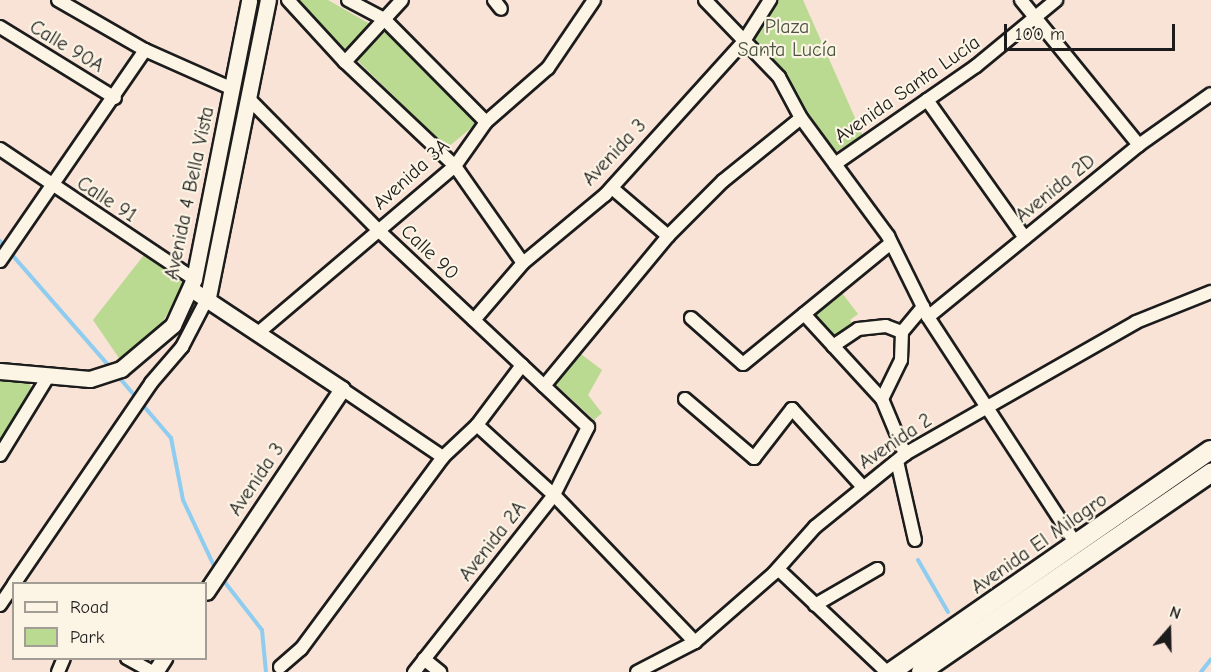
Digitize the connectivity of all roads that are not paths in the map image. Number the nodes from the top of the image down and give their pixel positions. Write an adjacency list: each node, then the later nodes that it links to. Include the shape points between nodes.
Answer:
1 (58, 0): 16 (street)
2 (249, 0): 18 (street, Avenida 4 Bella Vista)
3 (268, 0): 22 (street, Avenida 4 Bella Vista)
4 (288, 0): 17 (street)
5 (348, 0): 13 (street)
6 (402, 0): 13 (street)
7 (594, 0): 24 (street, Avenida 3A, via 548,68)
8 (705, 0): 15 (street)
9 (770, 0): 15 (street, Avenida 3)
10 (1021, 0): 12 (street)
11 (1056, 0): 12 (street, Avenida Santa Lucía)
12 (1036, 17): 21 (street, Avenida Santa Lucía); 25 (street)
13 (384, 19): 17 (street); 24 (street)
14 (0, 27): 20 (street, Calle 90A)
15 (744, 41): 23 (street, via 779,77); 30 (street, Avenida 3)
16 (145, 50): 18 (street); 20 (street)
17 (345, 62): 28 (street)
18 (233, 89): 37 (street, Avenida 4 Bella Vista)
19 (1211, 95): 25 (street, Avenida 2D)
20 (115, 98): 29 (street)
21 (927, 100): 27 (street, Avenida Santa Lucía); 33 (street)
22 (250, 101): 31 (street, Calle 90); 39 (street, Avenida 4 Bella Vista)
23 (801, 118): 27 (street); 32 (street, via 723,181)
24 (486, 122): 28 (street, Avenida 3A)
25 (1139, 145): 33 (street, Avenida 2D)
26 (0, 149): 29 (street, Calle 91)
27 (835, 164): 34 (street)
28 (455, 166): 31 (street, Avenida 3A); 36 (street)
29 (49, 184): 35 (street); 37 (street, Calle 91)
30 (612, 188): 32 (street); 36 (street, Avenida 3)
31 (378, 230): 43 (street, Calle 90); 45 (street, Avenida 3A)
32 (668, 236): 50 (street)
33 (1025, 238): 40 (street, Avenida 2D)
34 (891, 243): 40 (street); 41 (street)
35 (0, 261)
36 (523, 263): 43 (street, Avenida 3)
37 (192, 284): 39 (street); 49 (street, Avenida 4 Bella Vista, via 159,341 121,369 90,379)
38 (1211, 292): 54 (street, Avenida 2, via 1136,322)
39 (207, 297): 45 (street); 68 (street, via 189,336 151,382)
40 (926, 312): 44 (street, Avenida 2D); 54 (street)
41 (804, 314): 42 (street, via 743,364); 46 (street)
42 (691, 318)
43 (474, 320): 47 (street, Calle 90)
44 (902, 332): 46 (street, via 885,326 858,329); 53 (street, via 901,360)
45 (258, 333): 51 (street)
46 (833, 346): 53 (street)
47 (522, 365): 50 (street, Calle 90); 55 (street)
48 (0, 371): 49 (street)
49 (48, 375): 58 (street)
50 (544, 386): 56 (street, Calle 90)
51 (342, 389): 59 (street); 70 (street, Avenida 3)
52 (685, 399): 62 (street, via 754,458 792,408)
53 (882, 399): 60 (street)
54 (989, 405): 60 (street, Avenida 2); 65 (street)
55 (477, 425): 59 (street); 63 (street)
56 (588, 427): 63 (street, Avenida 2A)
57 (1211, 450): 65 (main road, Avenida El Milagro)
58 (0, 454)
59 (443, 457): 76 (street, via 301,649)
60 (901, 458): 62 (street, Avenida 2); 64 (street)
61 (1211, 474): 82 (main road, Avenida El Milagro)
62 (862, 486): 66 (street, Avenida 2, via 815,527)
63 (554, 495): 73 (street); 74 (street, Avenida 2A)
64 (915, 540)
65 (1076, 544): 81 (main road, Avenida El Milagro)
66 (778, 568): 72 (street); 73 (street, Avenida 2)
67 (877, 569): 72 (street)
68 (15, 582)
69 (10, 589): 71 (street)
70 (207, 590)
71 (0, 605)
72 (815, 605): 81 (street)
73 (695, 642): 80 (street, Avenida 2)
74 (424, 659): 78 (street, Avenida 2A); 79 (street)
75 (131, 660): 77 (street)
76 (280, 667)
77 (154, 672)
78 (414, 672)
79 (440, 672)
80 (637, 672)
81 (889, 672)
82 (921, 672)

